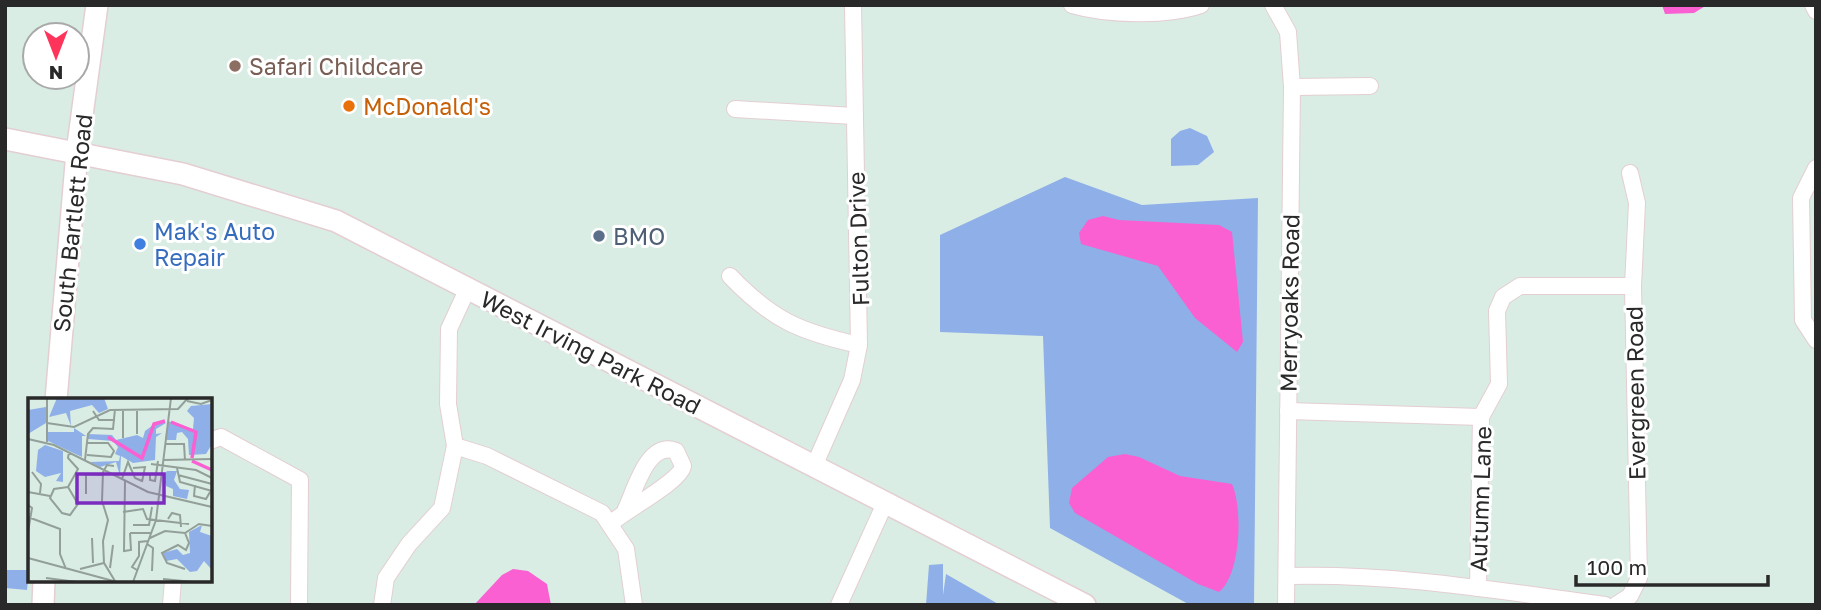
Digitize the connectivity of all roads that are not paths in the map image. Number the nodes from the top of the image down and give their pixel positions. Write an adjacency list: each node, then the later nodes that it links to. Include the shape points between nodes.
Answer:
1 (97, 5): 13 (main road, South Bartlett Road)
2 (853, 5): 11 (street, Fulton Drive)
3 (1072, 5): 4 (street, via 1135,13)
4 (1200, 5)
5 (1273, 5): 9 (street, Merryoaks Road, via 1288,32)
6 (1813, 5): 7 (street)
7 (1816, 11)
8 (1370, 86): 9 (street)
9 (1292, 87): 22 (street, Merryoaks Road)
10 (734, 109): 11 (street)
11 (854, 116): 20 (street, Fulton Drive)
12 (5, 139): 13 (main road, West Irving Park Road)
13 (77, 152): 18 (main road, West Irving Park Road, via 183,174 336,221); 21 (main road, South Bartlett Road)
14 (1816, 168): 19 (street, via 1801,198 1803,320)
15 (1630, 173): 17 (street, Evergreen Road, via 1637,203)
16 (730, 275): 20 (street, via 771,314 826,338)
17 (1633, 286): 23 (street, Autumn Lane, via 1520,286 1503,297 1497,312 1499,384); 43 (street, Evergreen Road, via 1639,579 1630,596)
18 (467, 290): 25 (street, via 449,330 448,404); 26 (main road, West Irving Park Road)
19 (1816, 340)
20 (859, 345): 26 (street, Fulton Drive, via 852,380)
21 (56, 398)
22 (1288, 411): 23 (street); 30 (street, Merryoaks Road)
23 (1481, 417): 33 (street, Autumn Lane)
24 (215, 439): 36 (street, via 300,480)
25 (454, 446): 29 (street, via 487,456 602,513); 37 (street, via 442,508 386,578)
26 (814, 464): 27 (main road, West Irving Park Road)
27 (886, 501): 39 (street); 40 (main road, West Irving Park Road)
28 (625, 511): 29 (street)
29 (610, 524): 38 (street, via 626,549)
30 (1287, 576): 33 (street, via 1337,575); 41 (street, Merryoaks Road)
31 (44, 582): 34 (main road)
32 (173, 582): 35 (street)
33 (1478, 588): 42 (street)
34 (43, 605)
35 (171, 605)
36 (299, 605)
37 (382, 605)
38 (634, 605)
39 (839, 605)
40 (1085, 605)
41 (1286, 605)
42 (1605, 605)
43 (1616, 605)

